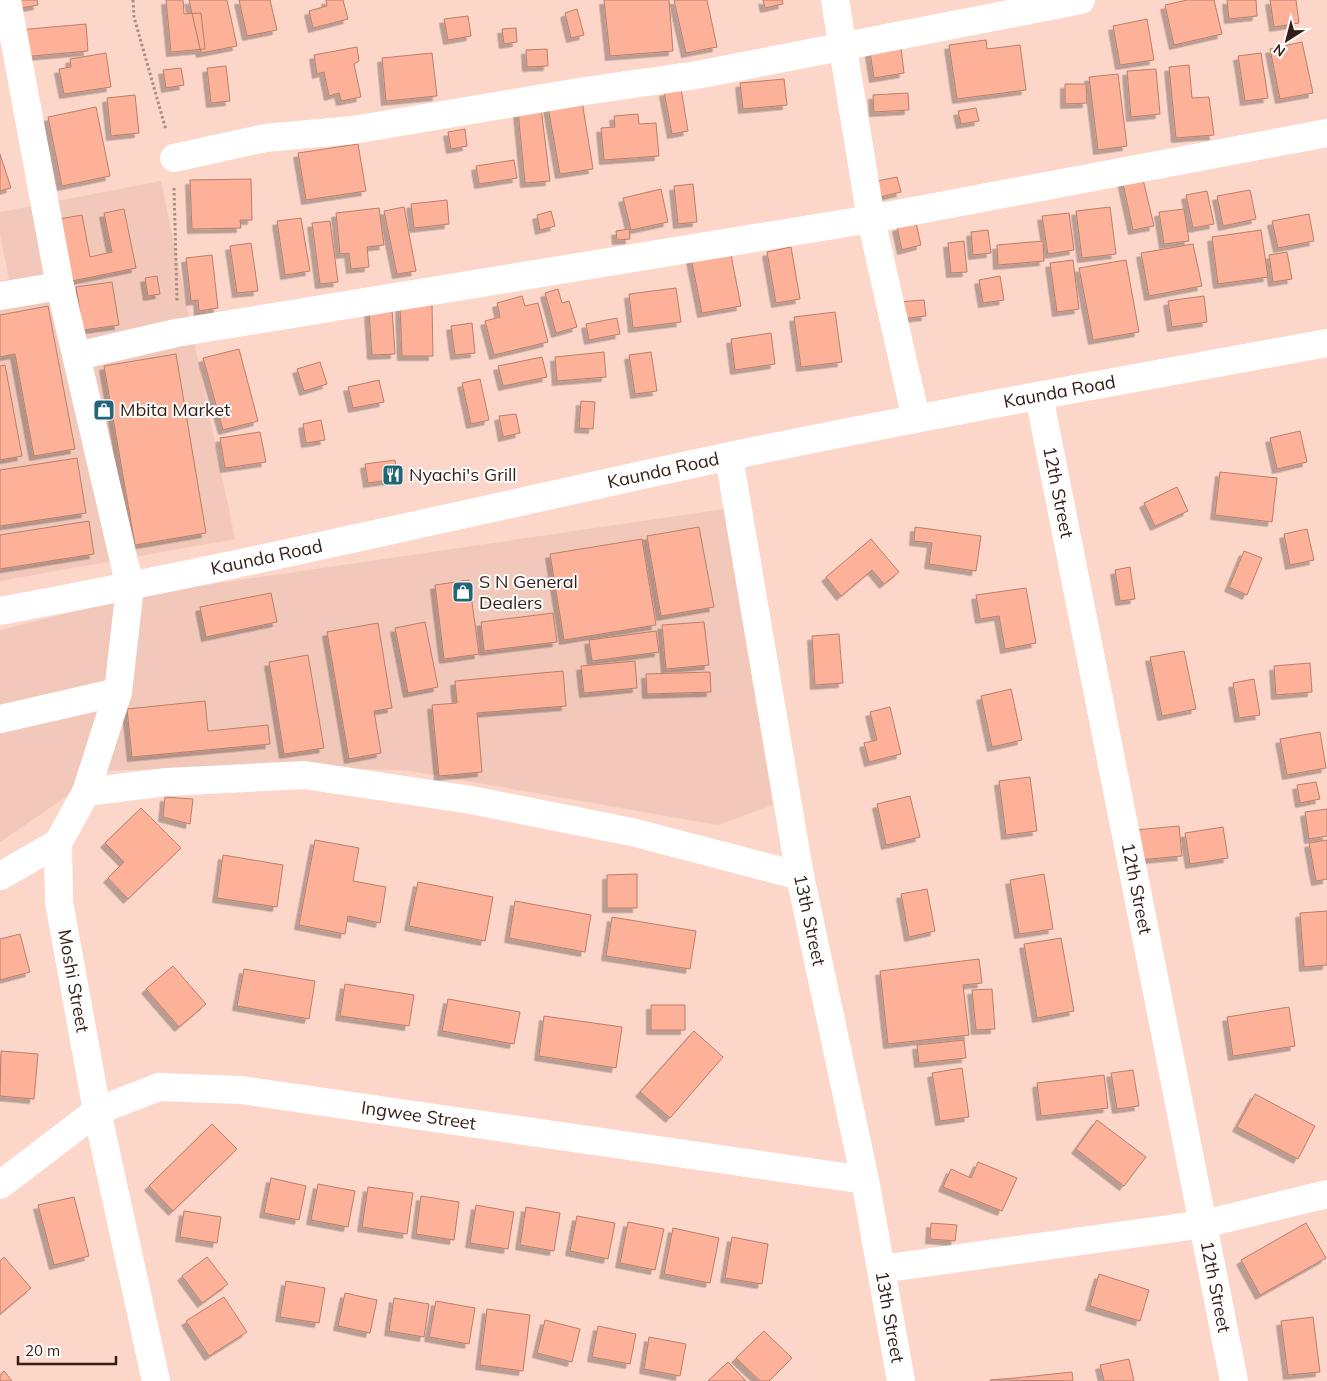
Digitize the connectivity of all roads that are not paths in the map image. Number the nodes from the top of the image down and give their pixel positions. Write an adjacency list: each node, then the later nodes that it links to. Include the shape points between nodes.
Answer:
1 (7, 0): 8 (street, Moshi Street)
2 (835, 0): 4 (street)
3 (1082, 0): 4 (street)
4 (843, 45): 6 (street, via 697,75 353,130 265,138); 7 (street)
5 (1327, 133): 7 (street)
6 (174, 158)
7 (871, 219): 11 (street, via 176,333); 13 (street)
8 (60, 286): 9 (street); 11 (street, Moshi Street)
9 (0, 296)
10 (1327, 343): 12 (street, Kaunda Road)
11 (77, 356): 15 (street, Moshi Street)
12 (1039, 396): 13 (street, Kaunda Road); 27 (street, 12th Street)
13 (916, 419): 14 (street, Kaunda Road)
14 (729, 457): 15 (street, Kaunda Road); 22 (street, 13th Street)
15 (130, 587): 16 (street, Kaunda Road); 17 (street, Moshi Street)
16 (0, 611)
17 (118, 692): 18 (street); 19 (street, Moshi Street)
18 (0, 719)
19 (86, 792): 20 (street, Moshi Street); 22 (street, via 167,782 304,775 471,800 632,832)
20 (58, 843): 21 (street); 23 (street, Moshi Street, via 59,902)
21 (0, 876)
22 (800, 876): 24 (street, 13th Street)
23 (97, 1111): 24 (street, Ingwee Street, via 159,1087 241,1090); 25 (street, Ingwee Street); 29 (street, Moshi Street)
24 (864, 1180): 28 (street, 13th Street)
25 (0, 1185)
26 (1327, 1194): 27 (street)
27 (1204, 1224): 28 (street); 31 (street, 12th Street)
28 (881, 1269): 30 (street, 13th Street)
29 (156, 1381)
30 (901, 1381)
31 (1234, 1381)

